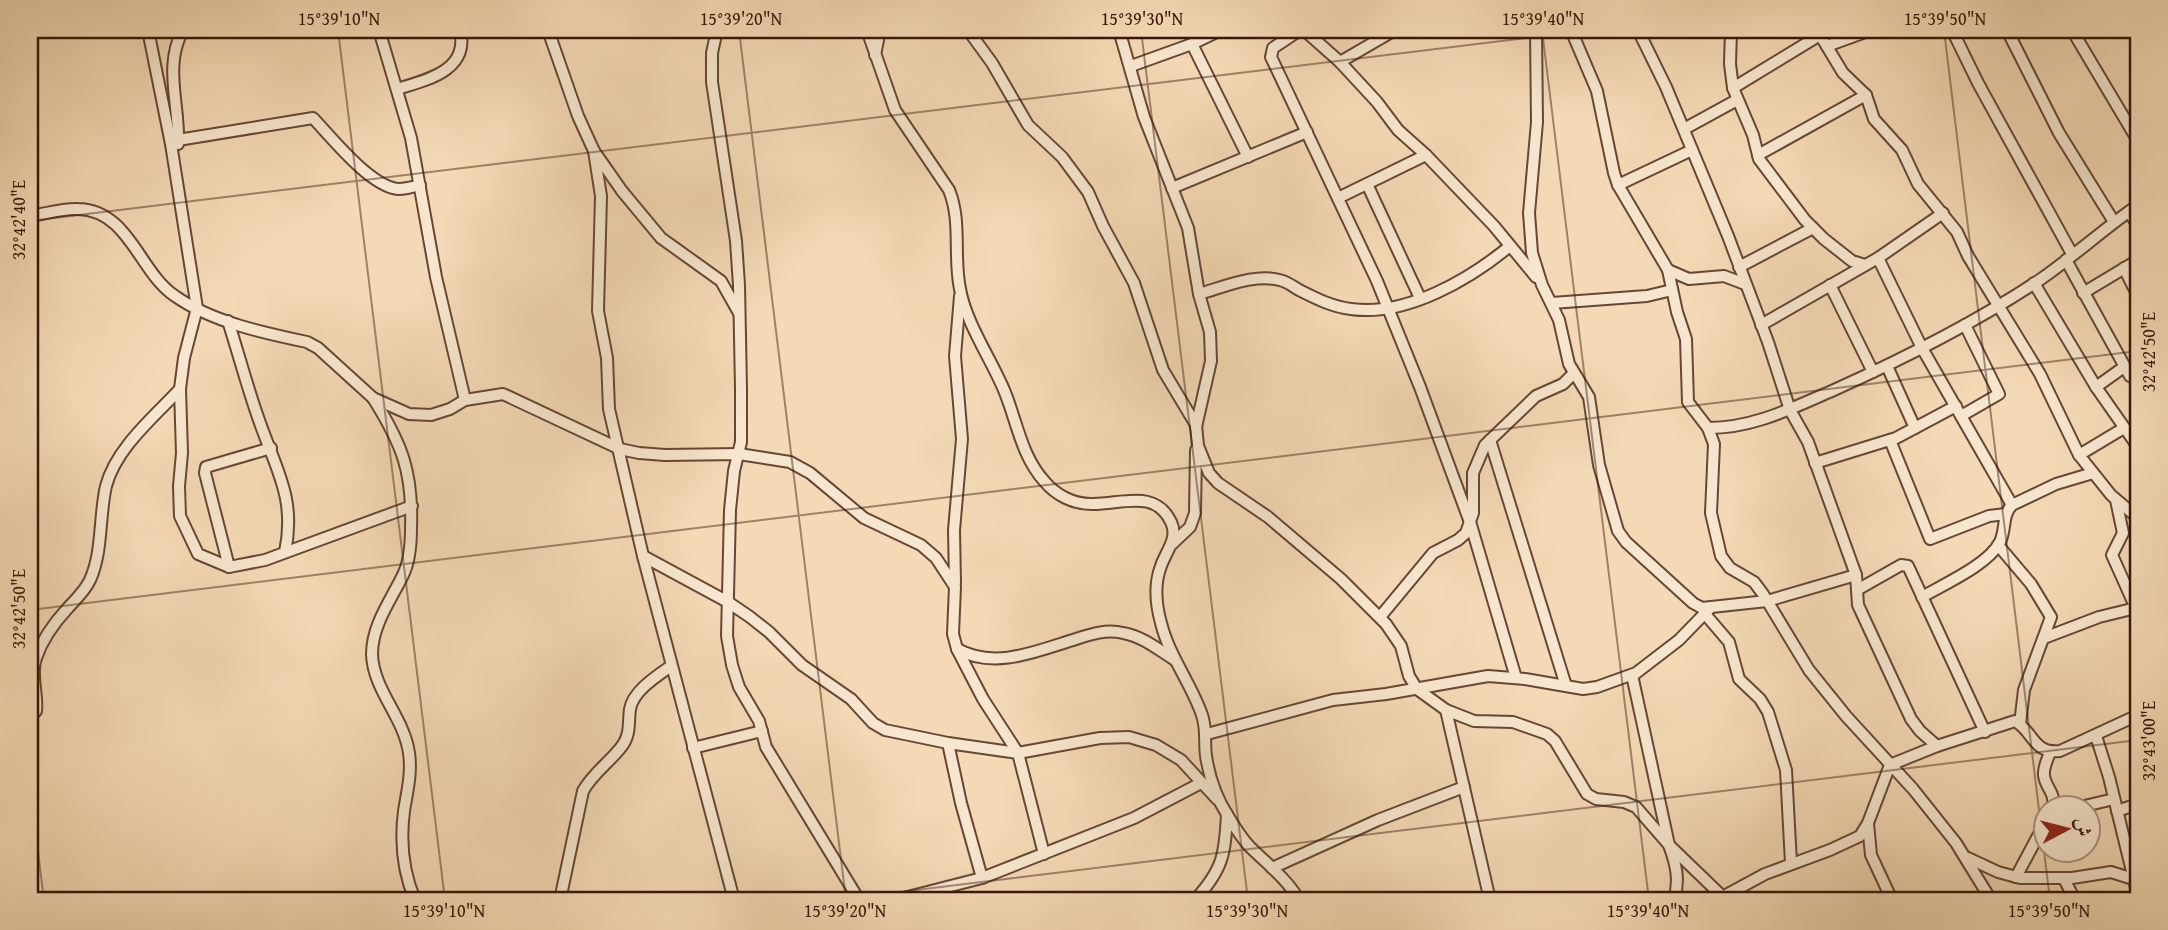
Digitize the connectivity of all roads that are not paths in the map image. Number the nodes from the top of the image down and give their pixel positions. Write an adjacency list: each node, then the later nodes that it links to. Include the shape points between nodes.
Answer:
1 (148, 30): 42 (street)
2 (183, 30): 35 (street, via 172,71)
3 (379, 30): 30 (street)
4 (460, 30): 30 (street, via 460,52 445,72)
5 (548, 30): 38 (street)
6 (717, 30): 76 (street, via 712,82 736,241)
7 (867, 30): 26 (street)
8 (880, 30): 26 (street)
9 (968, 30): 92 (street, via 1028,125 1062,157 1088,192 1134,284 1163,370)
10 (1133, 30): 23 (street)
11 (1221, 30): 24 (street)
12 (1302, 30): 27 (street); 34 (street, via 1273,48 1271,57)
13 (1395, 30): 27 (street)
14 (1536, 30): 64 (street, via 1537,122 1529,213 1532,253)
15 (1571, 30): 45 (street, via 1597,91)
16 (1638, 30): 33 (street)
17 (1731, 30): 29 (street)
18 (1871, 30): 25 (street)
19 (1952, 30): 55 (street)
20 (2007, 30): 51 (street, via 2059,133)
21 (2072, 30): 36 (street)
22 (1819, 32): 25 (street); 29 (street)
23 (1120, 33): 28 (street)
24 (1192, 44): 28 (street); 41 (street)
25 (1827, 47): 31 (street)
26 (875, 57): 67 (street, via 895,110 954,200)
27 (1340, 62): 39 (street, via 1398,130)
28 (1131, 66): 46 (street, via 1144,117)
29 (1733, 88): 32 (street)
30 (397, 89): 44 (street)
31 (1866, 96): 40 (street); 49 (street, via 1874,119 1902,150 1918,184)
32 (1737, 100): 33 (street); 40 (street)
33 (1684, 129): 37 (street)
34 (1307, 132): 41 (street); 47 (street)
35 (178, 140): 42 (street); 44 (street, via 313,118 340,149 382,183 396,189)
36 (2138, 141)
37 (1692, 150): 45 (street); 59 (street)
38 (594, 151): 76 (street, via 662,239 721,281); 100 (street, via 601,196 598,312 607,358 609,409)
39 (1426, 155): 43 (street); 54 (street)
40 (1758, 155): 53 (street)
41 (1248, 156): 46 (street)
42 (174, 162): 74 (street)
43 (1367, 184): 47 (street); 71 (street)
44 (420, 185): 89 (street)
45 (1618, 186): 61 (street)
46 (1172, 188): 69 (street, via 1188,228)
47 (1338, 198): 75 (street)
48 (2134, 208): 51 (street); 52 (street)
49 (1943, 213): 56 (street); 73 (street)
50 (30, 216): 74 (street, via 69,208 104,217 122,230 159,282)
51 (2114, 222): 55 (street)
52 (2138, 226)
53 (1813, 228): 58 (street, via 1843,254); 59 (street)
54 (1510, 246): 64 (street); 71 (street, via 1476,272)
55 (2069, 257): 62 (street); 68 (street)
56 (1878, 258): 58 (street); 80 (street)
57 (2138, 260): 60 (street)
58 (1865, 265): 65 (street)
59 (1739, 267): 63 (street)
60 (2124, 268): 68 (street); 70 (street)
61 (1668, 270): 63 (street, via 1689,279 1724,276); 66 (street)
62 (2034, 283): 73 (street); 86 (street)
63 (1745, 284): 78 (street)
64 (1542, 285): 72 (street)
65 (1830, 285): 78 (street); 83 (street)
66 (1672, 290): 72 (street); 93 (street, via 1686,339 1688,402)
67 (960, 293): 110 (street, via 1029,459 1044,481 1077,502 1152,501 1173,525); 116 (street, via 955,356 962,439 954,530)
68 (2083, 293): 82 (street)
69 (1199, 294): 75 (street, via 1264,278 1340,306); 92 (street, via 1212,347)
70 (2138, 296)
71 (1420, 298): 75 (street)
72 (1552, 303): 84 (street)
73 (2000, 306): 79 (street); 102 (street)
74 (197, 309): 77 (street); 87 (street)
75 (1389, 309): 109 (street)
76 (740, 316): 101 (street)
77 (228, 321): 88 (street, via 307,342); 99 (street)
78 (1761, 325): 90 (street)
79 (1965, 325): 80 (street); 91 (street, via 1999,394)
80 (1922, 348): 81 (street); 91 (street)
81 (1887, 366): 83 (street); 94 (street)
82 (2124, 367): 85 (street, via 2131,378); 86 (street)
83 (1873, 372): 90 (street)
84 (1574, 373): 96 (street, via 1563,384 1536,396); 122 (street, via 1589,397 1599,465 1620,535 1693,603)
85 (2138, 377)
86 (2096, 387): 95 (street)
87 (180, 389): 114 (street, via 180,516 198,554); 134 (street, via 112,469 90,580 54,625 35,659 38,697)
88 (373, 398): 89 (street, via 420,415 441,413); 106 (street, via 405,461)
89 (465, 400): 100 (street, via 503,394)
90 (1790, 410): 93 (street, via 1738,427); 103 (street)
91 (1959, 411): 94 (street); 107 (street)
92 (1196, 425): 110 (street, via 1195,513 1190,527); 123 (street, via 1202,458 1218,483 1268,517)
93 (1708, 428): 119 (street, via 1714,444 1711,513 1719,551 1723,561 1754,582)
94 (1915, 428): 97 (street)
95 (2124, 428): 98 (street); 102 (street)
96 (1490, 440): 109 (street, via 1473,473); 130 (street)
97 (1890, 440): 103 (street); 107 (street, via 1930,539)
98 (2138, 447)
99 (271, 448): 112 (street, via 288,502 290,528); 114 (street, via 206,467)
100 (620, 449): 101 (street, via 665,455); 113 (street)
101 (739, 454): 116 (street, via 801,466 863,518 921,545); 120 (street, via 730,510)
102 (2079, 455): 104 (street)
103 (1815, 463): 115 (street)
104 (2093, 473): 105 (street); 107 (street, via 2051,486)
105 (2116, 500): 108 (street); 121 (street, via 2123,533 2112,555)
106 (412, 506): 112 (street); 167 (street, via 405,571 381,616 372,652 379,683 400,721 409,754 402,835 406,875)
107 (2009, 509): 111 (street)
108 (2138, 518)
109 (1471, 525): 123 (street, via 1458,540 1433,553); 129 (street)
110 (1172, 544): 126 (street, via 1160,566 1156,591 1161,624)
111 (1998, 545): 118 (street, via 1970,570); 124 (street, via 2051,617)
112 (285, 552): 114 (street)
113 (643, 556): 120 (street); 127 (street)
114 (229, 567)
115 (1856, 575): 117 (street); 119 (street)
116 (955, 587): 125 (street, via 953,634)
117 (1857, 590): 118 (street, via 1904,564); 141 (street, via 1858,605 1911,719)
118 (1922, 597): 137 (street)
119 (1768, 601): 122 (street); 145 (street, via 1809,670)
120 (728, 602): 136 (street, via 732,665); 140 (street, via 821,680 851,699 873,723 885,730)
121 (2137, 610): 124 (street, via 2099,617)
122 (1708, 611): 128 (street, via 1679,640); 160 (street, via 1729,642 1739,679 1768,712 1786,771)
123 (1380, 617): 131 (street, via 1398,640)
124 (2043, 638): 135 (street, via 2024,690)
125 (957, 649): 126 (street, via 983,659 1002,659 1113,631 1138,638); 144 (street)
126 (1176, 660): 138 (street, via 1193,691)
127 (671, 666): 142 (street); 168 (street, via 634,698 622,747 583,791)
128 (1632, 675): 130 (street, via 1597,687); 156 (street)
129 (1516, 678): 130 (street); 131 (street, via 1488,676)
130 (1566, 686)
131 (1417, 689): 132 (street); 138 (street, via 1333,700)
132 (1446, 710): 147 (street); 156 (street, via 1474,721 1513,722 1547,734 1587,794 1636,807)
133 (2138, 715): 139 (street)
134 (30, 717)
135 (2020, 724): 137 (street, via 2015,721); 143 (street, via 2040,748)
136 (762, 731): 142 (street); 170 (street, via 766,747)
137 (1985, 732): 141 (street)
138 (1207, 734): 150 (street, via 1206,755)
139 (2096, 736): 143 (street); 149 (street)
140 (948, 743): 144 (street); 163 (street)
141 (1937, 746): 145 (street)
142 (693, 748): 169 (street)
143 (2050, 752): 148 (street, via 2044,772)
144 (1018, 753): 146 (street, via 1129,737 1156,745 1181,760); 158 (street)
145 (1890, 765): 155 (street); 159 (street)
146 (1201, 783): 150 (street); 158 (street, via 1134,818)
147 (1464, 787): 161 (street); 174 (street)
148 (2052, 794)
149 (2114, 799): 151 (street); 153 (street)
150 (1220, 802): 154 (street)
151 (2102, 802)
152 (2138, 804): 153 (street)
153 (2117, 811): 165 (street)
154 (1227, 814): 161 (street, via 1246,843); 172 (street, via 1226,847 1219,869)
155 (1867, 824): 160 (street, via 1852,841); 177 (street, via 1871,855)
156 (1669, 845): 175 (street, via 1678,872); 176 (street)
157 (2032, 847): 162 (street)
158 (1044, 854): 163 (street)
159 (1966, 857): 162 (street); 178 (street)
160 (1791, 863): 176 (street)
161 (1272, 868): 173 (street)
162 (2016, 877): 164 (street)
163 (982, 878): 171 (street)
164 (2064, 878): 165 (street, via 2111,872); 179 (street)
165 (2133, 878): 166 (street)
166 (2138, 896)
167 (415, 900)
168 (560, 900)
169 (734, 900)
170 (859, 900)
171 (896, 900)
172 (1195, 900)
173 (1299, 900)
174 (1490, 900)
175 (1674, 900)
176 (1722, 900)
177 (1892, 900)
178 (1991, 900)
179 (2075, 900)

